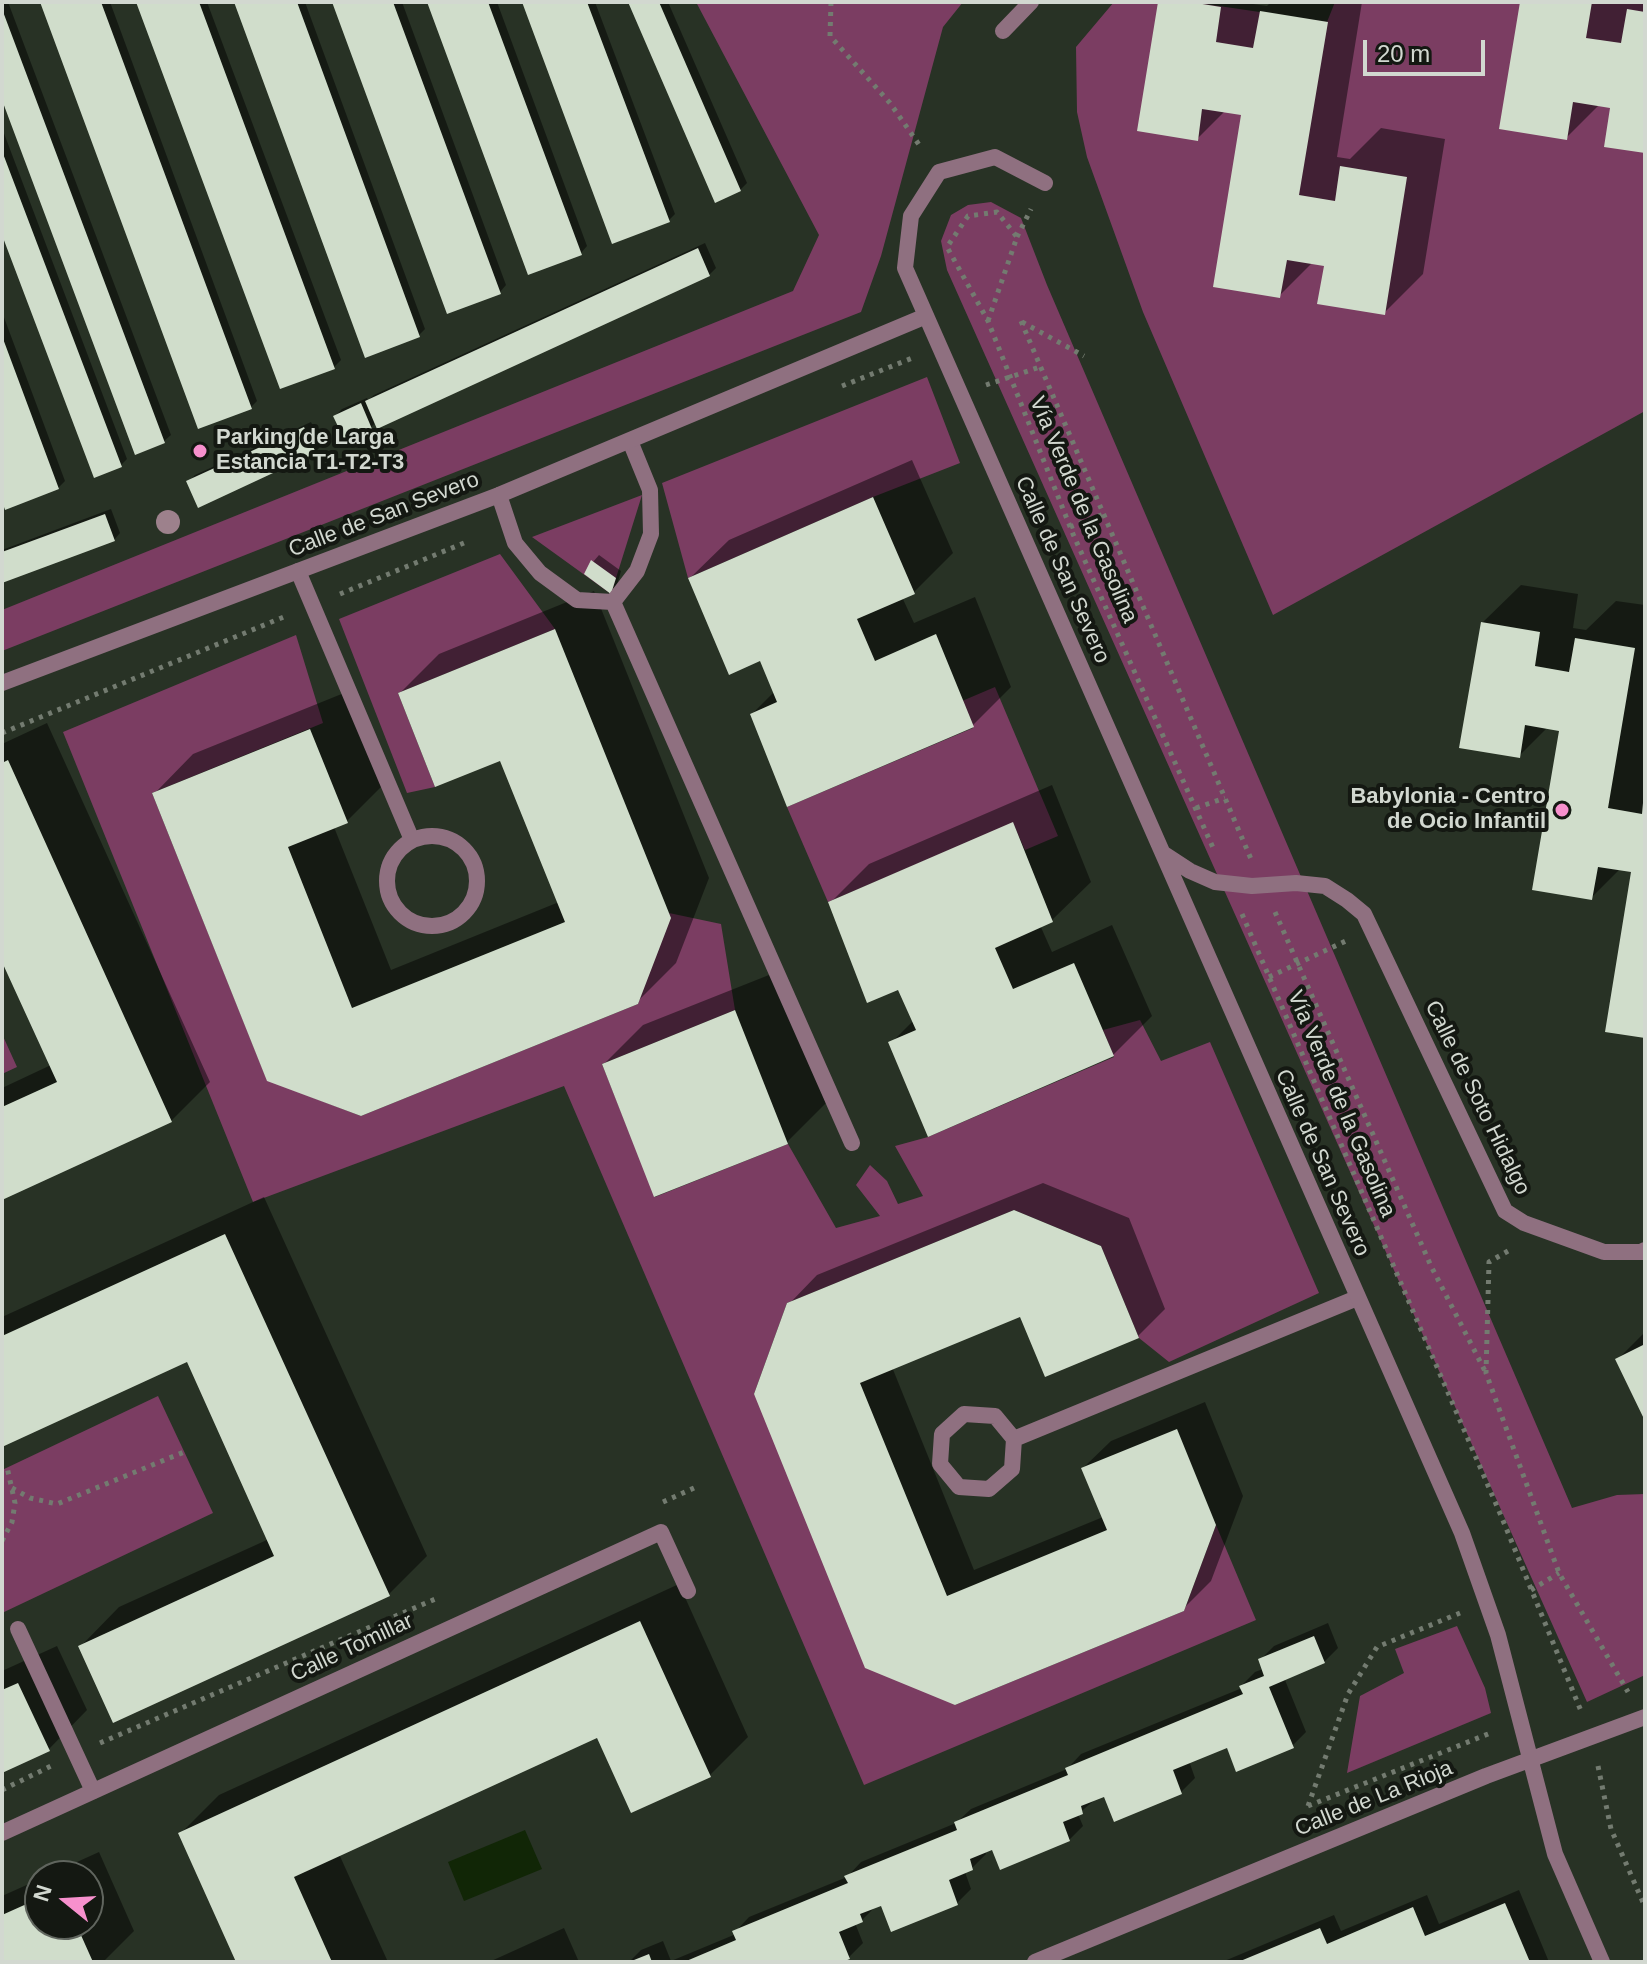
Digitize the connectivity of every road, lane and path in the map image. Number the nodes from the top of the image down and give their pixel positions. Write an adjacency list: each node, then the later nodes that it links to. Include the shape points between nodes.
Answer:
1 (831, 2): 4 (path, via 830,36 890,103)
2 (1031, 2): 3 (street)
3 (1003, 31)
4 (939, 172): 5 (street, via 995,157); 6 (street, via 911,216 905,268)
5 (1045, 183)
6 (926, 316): 13 (street, Calle de San Severo); 27 (street, Calle de San Severo)
7 (988, 321): 7 (path, Vía Verde de la Gasolina, via 947,247 968,216 997,212 1017,237); 11 (path, Vía Verde de la Gasolina)
8 (918, 356): 12 (path)
9 (1084, 356): 10 (path, via 1021,321)
10 (1040, 367): 11 (path); 15 (path)
11 (1009, 376): 17 (path, Vía Verde de la Gasolina)
12 (828, 392)
13 (630, 441): 14 (street, Calle de San Severo); 19 (street, via 650,490 651,534 637,571)
14 (499, 495): 16 (street); 18 (street, Calle de San Severo)
15 (1104, 514): 17 (path); 23 (path)
16 (508, 525): 19 (street, via 515,543 540,573 577,600); 20 (path)
17 (1070, 527): 24 (path, Vía Verde de la Gasolina)
18 (298, 571): 20 (street); 21 (street, Calle de San Severo)
19 (613, 602): 34 (street)
20 (313, 605): 22 (path); 25 (street)
21 (2, 683)
22 (2, 733)
23 (1225, 798): 24 (path); 28 (path)
24 (1196, 808): 26 (path, Vía Verde de la Gasolina)
25 (412, 840): 25 (street, via 391,861 387,891 403,917 430,927 445,925 469,907 477,878 473,864 455,842 427,836)
26 (1214, 850)
27 (1162, 853): 31 (street, via 1215,882 1325,886); 37 (street, Calle de San Severo)
28 (1251, 859)
29 (1238, 906): 33 (path, Vía Verde de la Gasolina)
30 (1275, 911): 32 (path)
31 (1368, 922): 32 (path); 35 (street, Calle de Soto Hidalgo, via 1505,1211 1604,1252)
32 (1298, 964): 33 (path); 38 (path, via 1431,1266)
33 (1269, 977): 47 (path, Vía Verde de la Gasolina)
34 (852, 1143)
35 (1645, 1250)
36 (1508, 1251): 38 (path, via 1489,1262)
37 (1357, 1298): 39 (street); 57 (street, Calle de San Severo, via 1462,1533 1498,1635)
38 (1486, 1373): 46 (path)
39 (1014, 1439): 39 (street, via 995,1416 964,1414 942,1434 940,1464 959,1487 989,1489 1012,1469)
40 (184, 1452): 42 (path, via 57,1504)
41 (7, 1467): 42 (path)
42 (12, 1488): 45 (path, via 12,1522)
43 (694, 1488): 44 (path)
44 (651, 1507)
45 (2, 1541)
46 (1559, 1573): 47 (path); 52 (path)
47 (1531, 1590): 55 (path, Vía Verde de la Gasolina)
48 (688, 1591): 59 (street, Calle Tomillar, via 661,1532)
49 (450, 1593): 56 (path)
50 (1465, 1611): 54 (path, via 1377,1647 1348,1694 1308,1806)
51 (18, 1629): 56 (street)
52 (1628, 1692)
53 (1645, 1717): 55 (street, Calle de La Rioja)
54 (1503, 1728)
55 (1592, 1736): 57 (street, Calle de La Rioja); 61 (path, Vía Verde de la Gasolina, via 1611,1829)
56 (76, 1753): 58 (path); 59 (street)
57 (1532, 1761): 62 (street, Calle de La Rioja); 63 (street, via 1555,1854)
58 (2, 1790)
59 (93, 1791): 60 (street, Calle Tomillar)
60 (2, 1833)
61 (1645, 1907)
62 (1035, 1962)
63 (1602, 1962)

